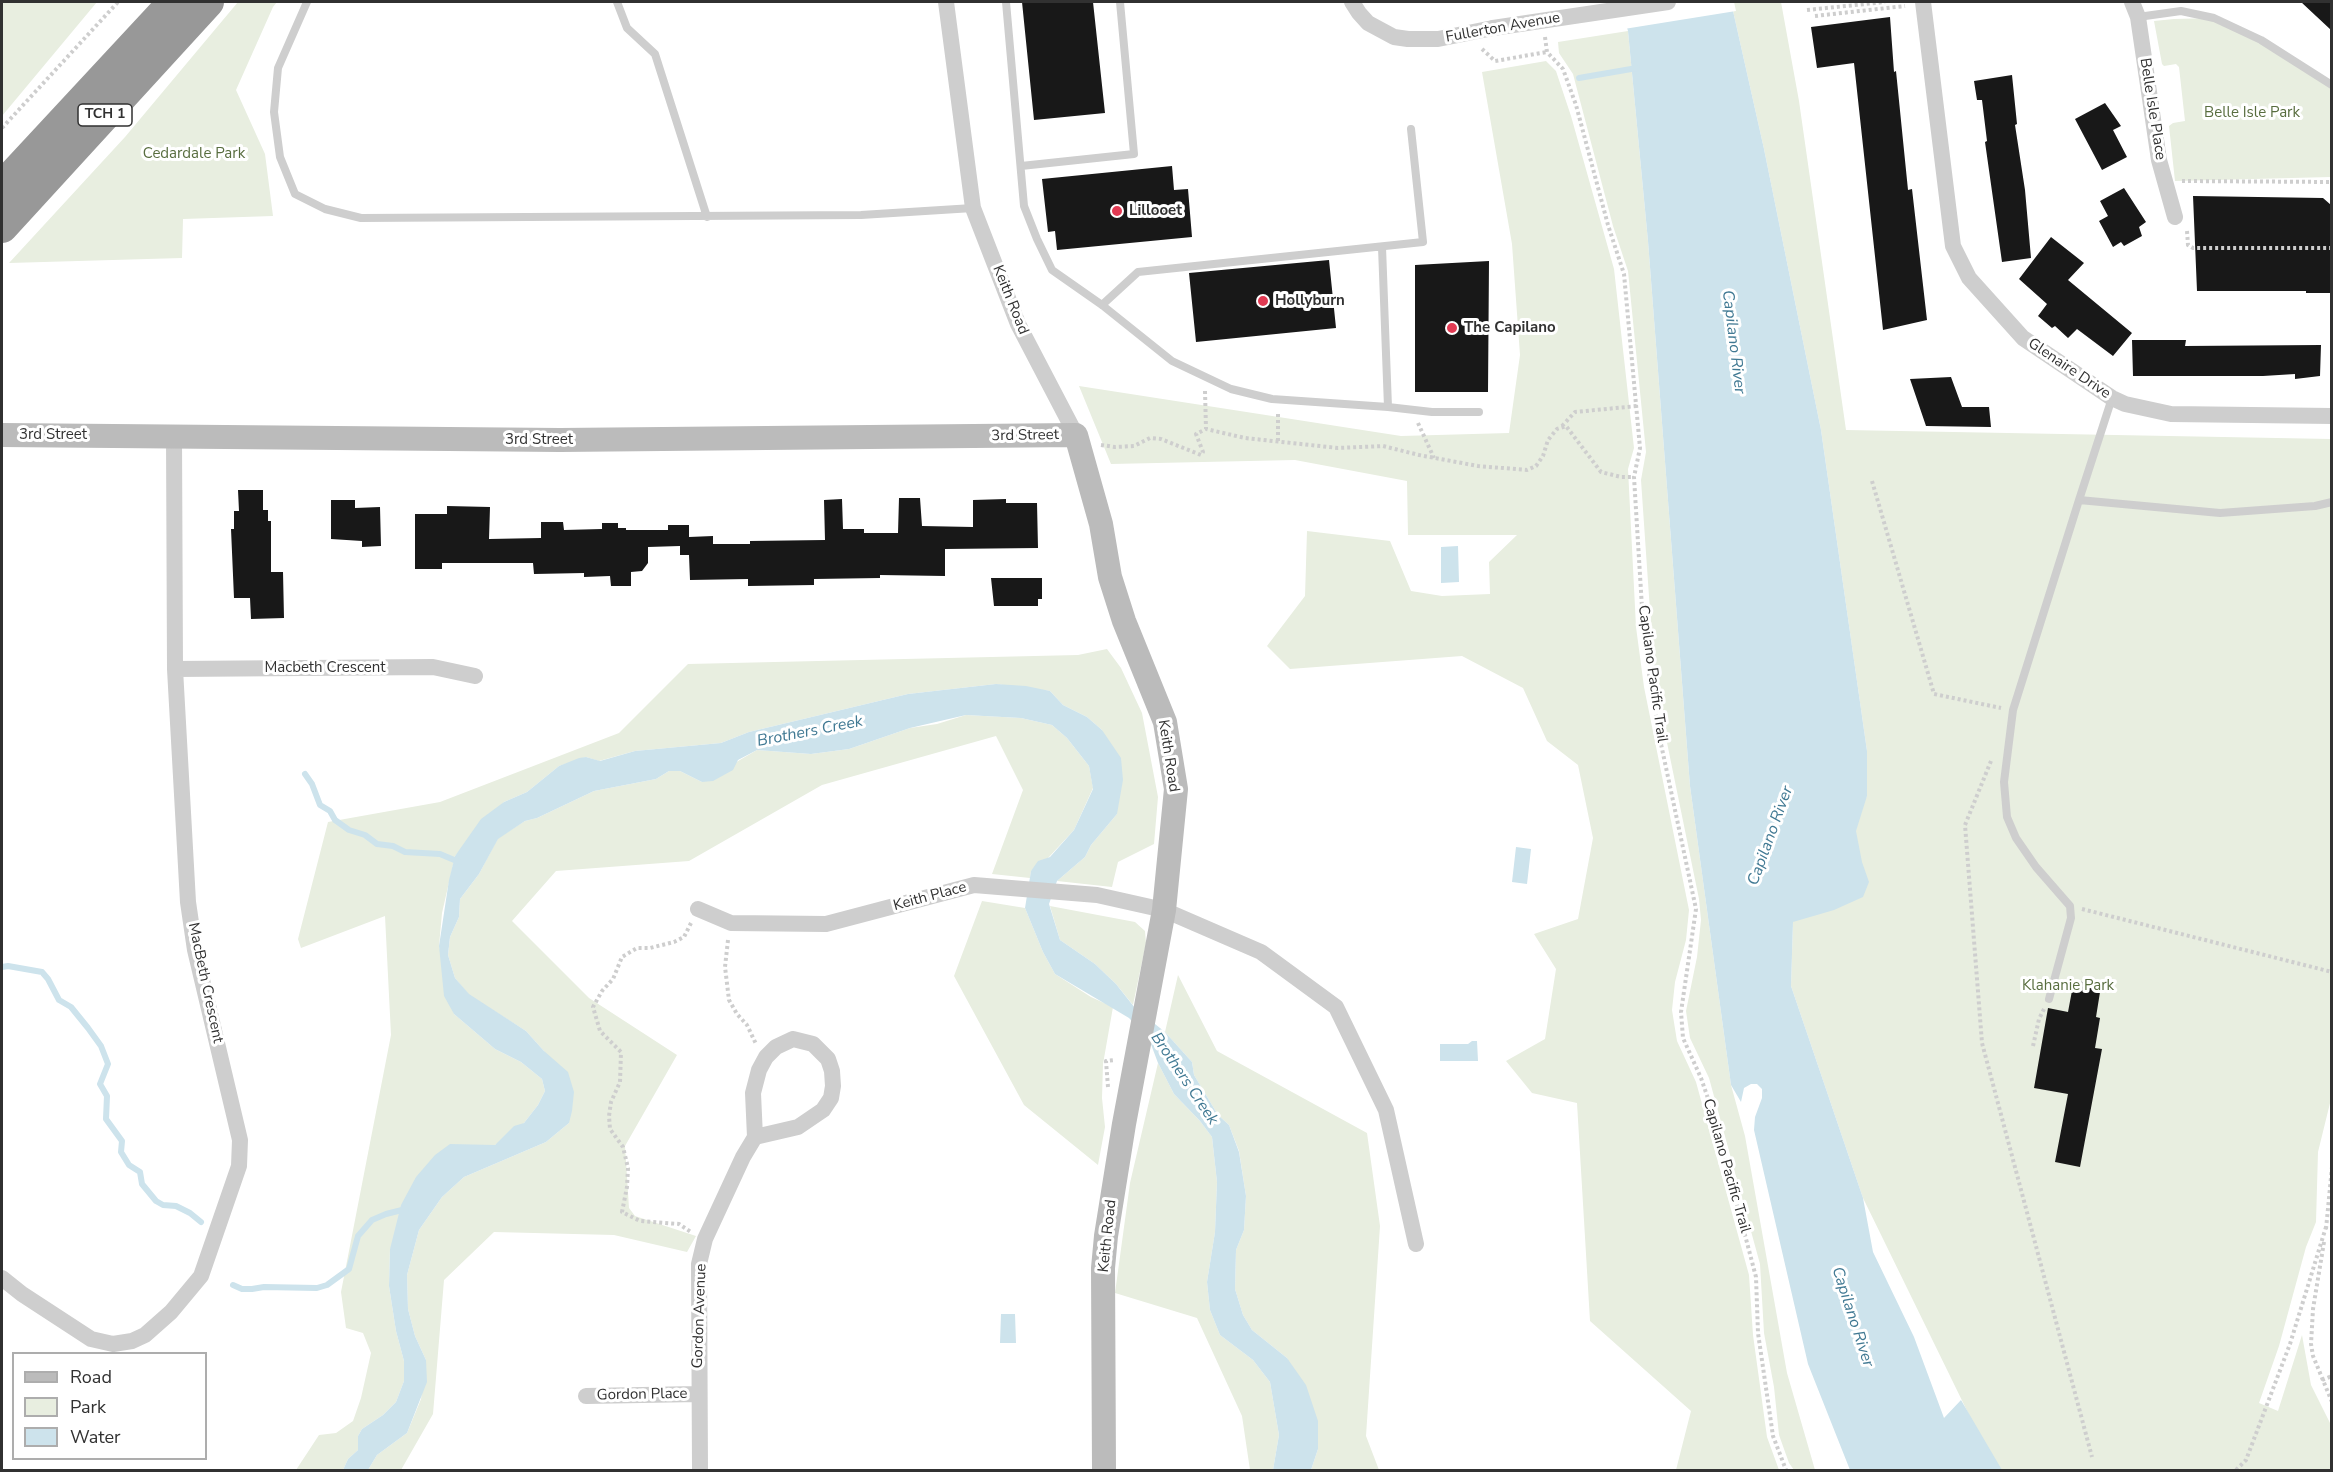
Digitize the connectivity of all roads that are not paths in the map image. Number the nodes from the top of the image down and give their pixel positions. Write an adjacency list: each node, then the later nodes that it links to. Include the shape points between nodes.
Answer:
1 (174, 2): 16 (highway, TCH 1)
2 (208, 2): 20 (highway, TCH 1)
3 (307, 2): 19 (lane, via 278,68 274,112 280,157 294,194 325,209 361,218)
4 (617, 2): 19 (lane, via 627,28 655,54)
5 (946, 2): 17 (street, Keith Road)
6 (1006, 2): 15 (lane)
7 (1120, 2): 15 (lane, via 1134,154)
8 (1352, 2): 9 (street, Fullerton Avenue, bridge, via 1368,23 1394,37 1408,39 1438,39)
9 (1668, 2)
10 (1923, 2): 23 (street, Glenaire Drive, via 1953,246 1969,278 2023,338)
11 (2132, 2): 12 (street, Belle Isle Place)
12 (2138, 18): 13 (lane, via 2181,11 2214,18 2261,40); 18 (street, Belle Isle Place, via 2159,160)
13 (2331, 84)
14 (1411, 129): 21 (lane, via 1423,242)
15 (1021, 166): 22 (lane, via 1024,206 1052,270)
16 (2, 187)
17 (974, 208): 19 (lane, via 861,215); 28 (street, Keith Road, via 1018,324)
18 (2174, 212)
19 (707, 217)
20 (2, 227)
21 (1382, 247): 22 (lane, via 1138,272); 24 (lane)
22 (1102, 305): 24 (lane, via 1172,361 1231,389 1278,399)
23 (2112, 398): 26 (street, Glenaire Drive, via 2171,414); 30 (lane)
24 (1388, 407): 25 (lane)
25 (1479, 412)
26 (2331, 416)
27 (2, 435): 29 (street, 3rd Street)
28 (1076, 435): 29 (street, 3rd Street, via 560,440); 35 (street, Keith Road, via 1120,610 1165,722 1176,789)
29 (174, 436): 32 (street, MacBeth Crescent)
30 (2079, 501): 31 (lane, via 2220,513); 36 (lane, via 2013,710 2004,782 2007,817 2016,838 2070,906 2071,918)
31 (2331, 502)
32 (175, 669): 33 (street, Macbeth Crescent, via 433,667); 39 (street, MacBeth Crescent, via 188,902 195,950 240,1140 239,1166 201,1276 171,1312 138,1338 113,1344 91,1339)
33 (475, 676)
34 (698, 909): 35 (street, Keith Place, via 731,923 826,924 974,885 1097,895)
35 (1164, 910): 38 (street, Keith Place, via 1261,952 1336,1007 1386,1110); 43 (street, Keith Road, via 1106,1236)
36 (2049, 999)
37 (755, 1137): 37 (street, via 753,1093 768,1055 794,1039 813,1044 828,1059 832,1071 831,1098 813,1119 798,1127); 40 (street, Gordon Avenue, via 705,1239 699,1264)
38 (1416, 1244)
39 (2, 1278)
40 (698, 1394): 41 (street, Gordon Place); 42 (street, Gordon Avenue)
41 (586, 1396)
42 (700, 1470)
43 (1104, 1470)

